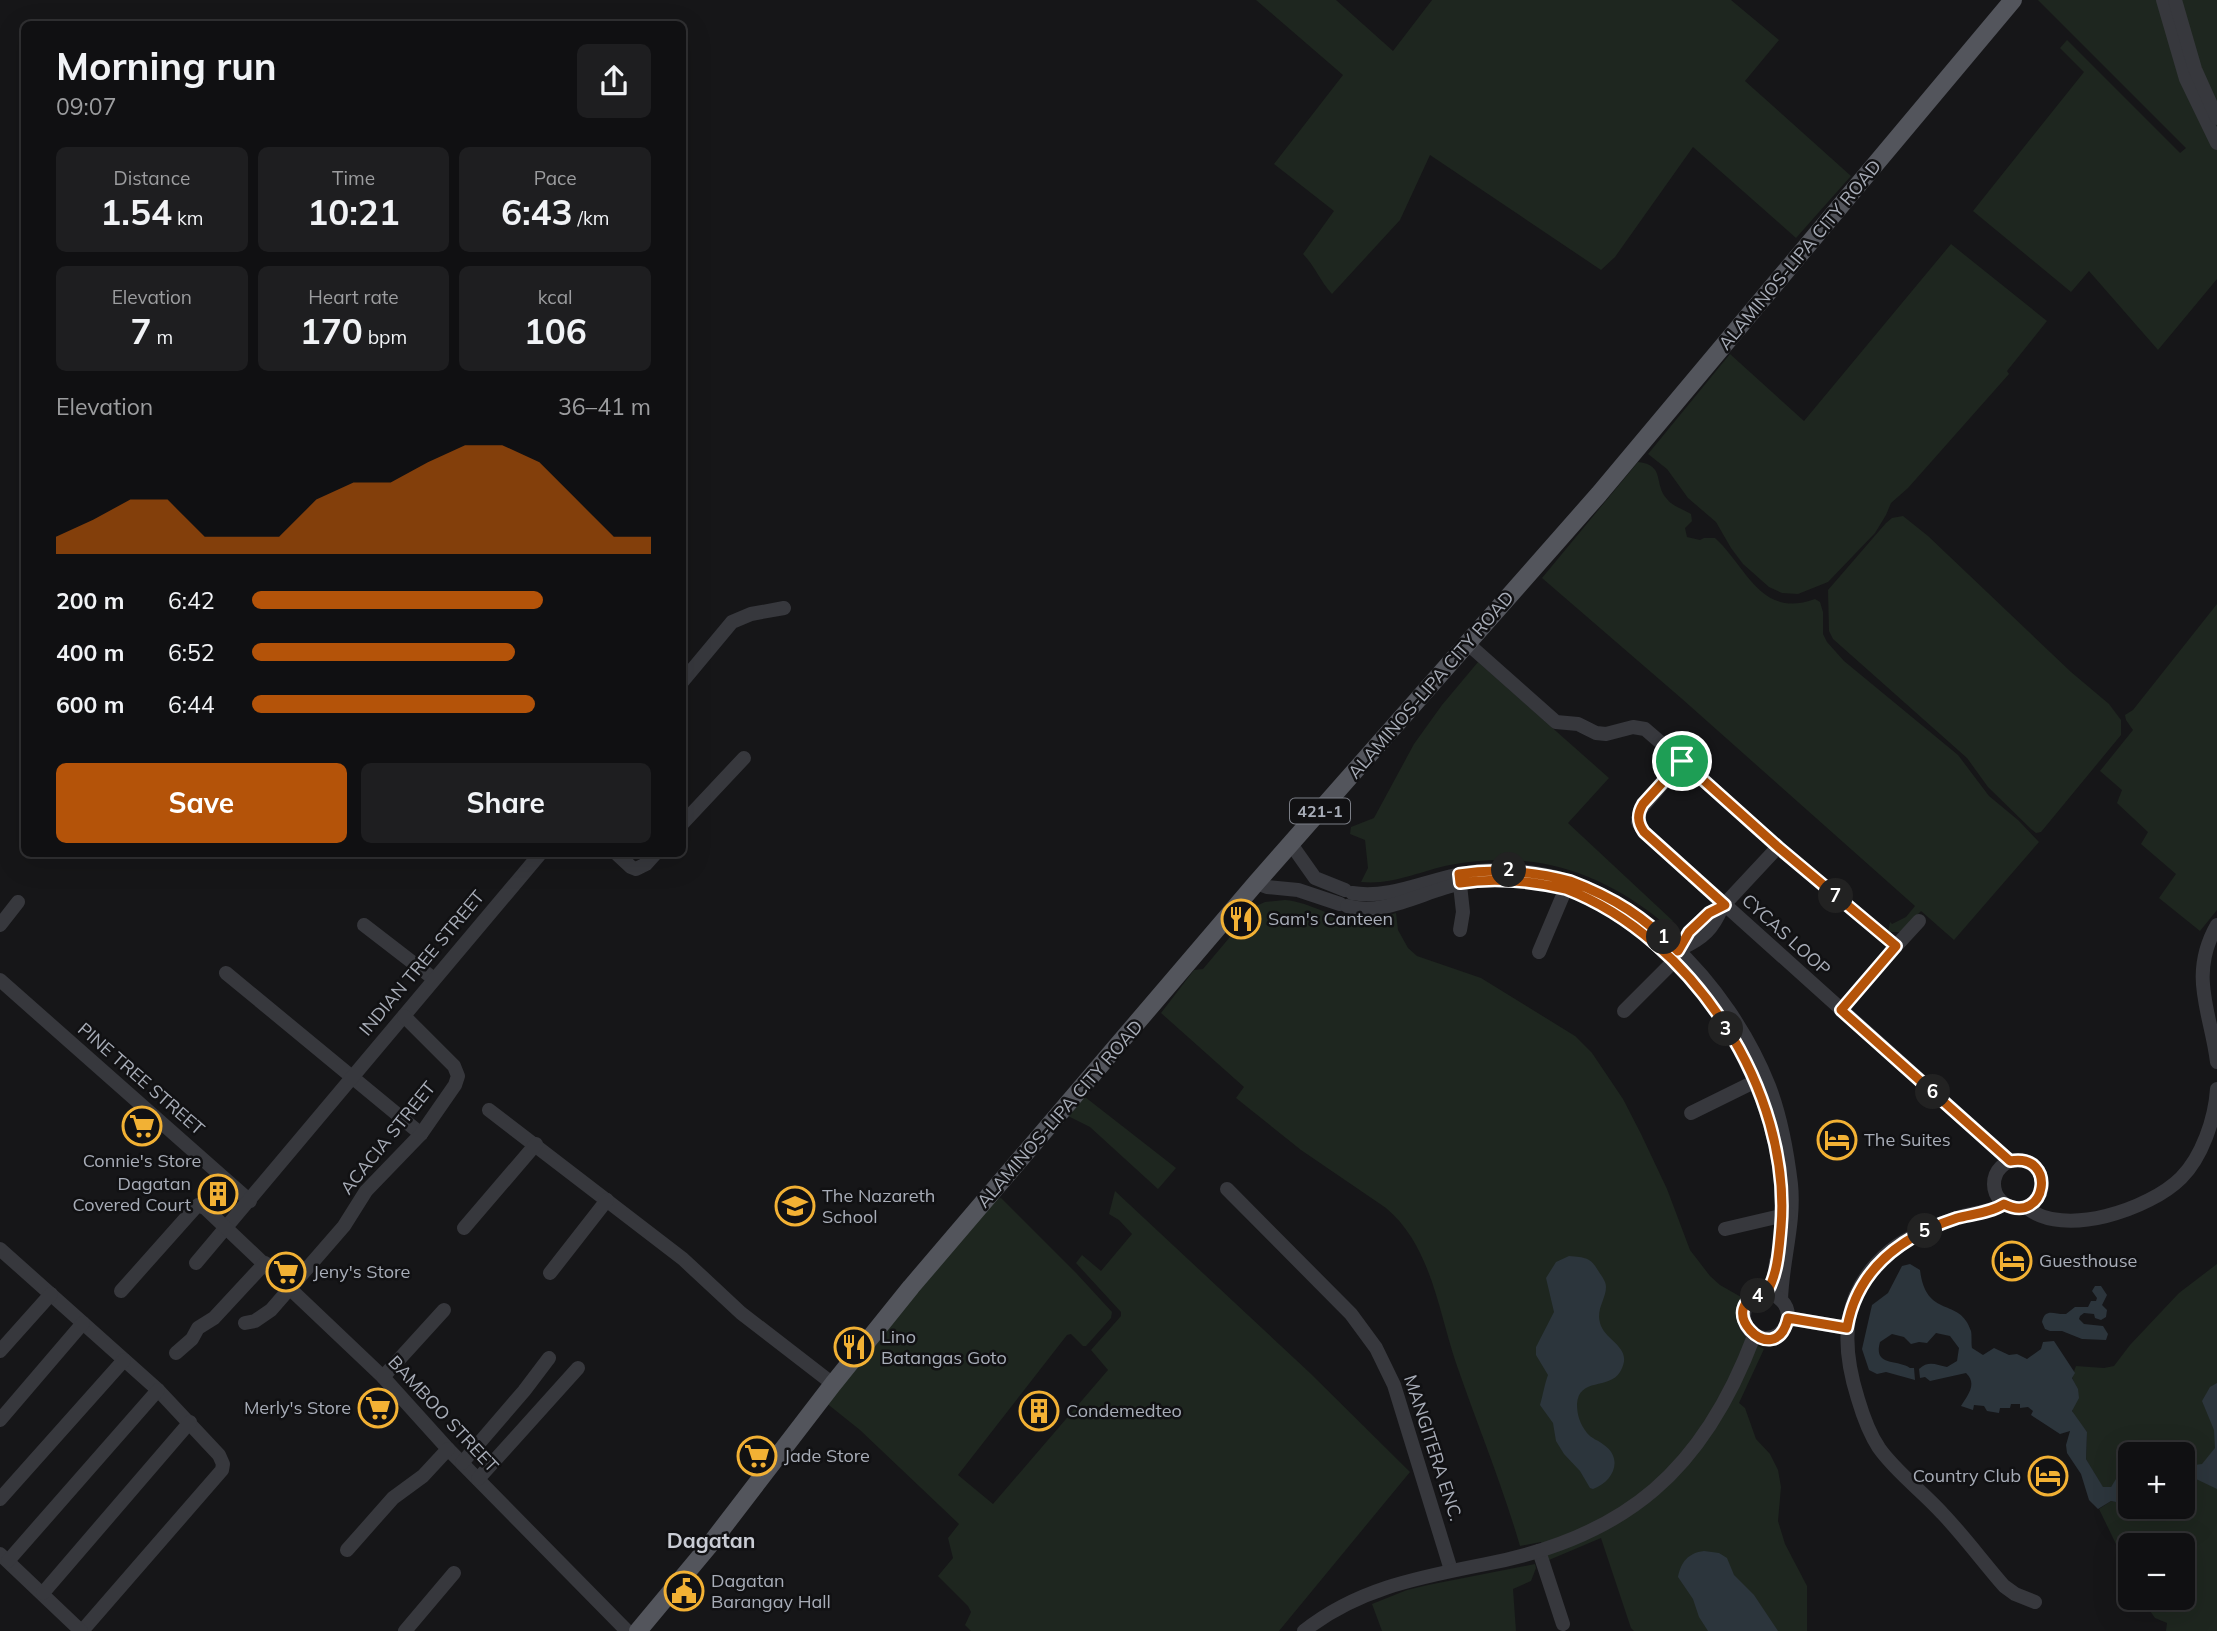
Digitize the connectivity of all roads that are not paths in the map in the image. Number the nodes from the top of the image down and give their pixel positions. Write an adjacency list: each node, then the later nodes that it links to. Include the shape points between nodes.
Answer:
1 (2013, 0): 7 (main road, ALAMINOS-LIPA CITY ROAD / 421-1, via 1599,494)
2 (2164, 0): 5 (street, via 2186,79)
3 (2175, 0): 4 (street, via 2195,69)
4 (2217, 118)
5 (2217, 143)
6 (784, 608): 8 (street, via 732,622)
7 (1467, 643): 10 (street, via 1551,720 1606,734 1645,729); 12 (main road, ALAMINOS-LIPA CITY ROAD / 421-1)
8 (686, 677)
9 (744, 758): 11 (street)
10 (1682, 761): 13 (street); 22 (street, CYCAS LOOP, via 1643,804 1638,822)
11 (686, 820)
12 (1291, 844): 18 (main road, ALAMINOS-LIPA CITY ROAD / 421-1); 20 (street, via 1309,872)
13 (1778, 847): 22 (street); 28 (street)
14 (537, 857): 32 (street, INDIAN TREE STREET)
15 (620, 857): 16 (street, via 636,869)
16 (652, 857)
17 (1459, 879): 19 (street); 20 (street, via 1384,906 1362,909); 27 (street)
18 (1256, 883): 20 (street); 76 (main road, ALAMINOS-LIPA CITY ROAD / 421-1)
19 (1568, 885): 29 (street); 30 (street)
20 (1341, 896)
21 (18, 902): 24 (street)
22 (1724, 906): 30 (street, CYCAS LOOP, via 1717,921); 34 (street, CYCAS LOOP)
23 (1919, 921): 28 (street)
24 (0, 925)
25 (364, 925): 32 (street)
26 (2217, 925): 37 (street, via 2206,953 2202,989)
27 (1460, 930)
28 (1896, 946): 34 (street)
29 (1539, 952)
30 (1678, 954): 35 (street, CYCAS LOOP); 39 (street)
31 (226, 974): 38 (street)
32 (434, 979): 36 (street, INDIAN TREE STREET)
33 (2, 987): 48 (street, PINE TREE STREET)
34 (1841, 1010): 45 (street, CYCAS LOOP)
35 (1624, 1011)
36 (404, 1016): 38 (street, INDIAN TREE STREET); 43 (street, ACACIA STREET, via 458,1076)
37 (2217, 1062)
38 (352, 1077): 43 (street); 48 (street, INDIAN TREE STREET)
39 (1760, 1079): 42 (street); 51 (street)
40 (2217, 1089): 50 (street, via 2200,1150 2187,1172 2164,1191 2097,1219 2046,1216)
41 (489, 1110): 44 (street)
42 (1691, 1113)
43 (421, 1134): 59 (street, ACACIA STREET, via 366,1191 344,1226)
44 (536, 1144): 47 (street); 53 (street)
45 (2010, 1161): 49 (street, via 1994,1177 1995,1192); 50 (street, CYCAS LOOP, via 2029,1162 2042,1178 2038,1198)
46 (1227, 1189): 87 (street, MANGITERA ENC., via 1345,1308 1376,1348 1394,1385)
47 (607, 1200): 58 (street); 76 (street)
48 (250, 1201): 52 (street, INDIAN TREE STREET)
49 (2004, 1204): 50 (street); 68 (street, via 1944,1223 1889,1252 1861,1285)
50 (2026, 1207)
51 (1787, 1215): 54 (street); 62 (street); 63 (street)
52 (227, 1228): 56 (street, INDIAN TREE STREET); 57 (street, BAMBOO STREET); 60 (street, BAMBOO STREET, via 198,1205)
53 (464, 1228)
54 (1725, 1229)
55 (0, 1249): 61 (street)
56 (196, 1263)
57 (265, 1264): 59 (street, BAMBOO STREET); 71 (street)
58 (550, 1273)
59 (289, 1286): 67 (street, ACACIA STREET, via 271,1310); 75 (street, BAMBOO STREET)
60 (121, 1291)
61 (51, 1293): 66 (street); 70 (street)
62 (1766, 1294): 63 (street); 69 (street, via 1752,1298 1744,1310 1745,1325)
63 (1781, 1300): 65 (street)
64 (444, 1310): 75 (street)
65 (1788, 1318): 68 (street); 69 (street, via 1776,1336)
66 (83, 1323): 73 (street); 78 (street)
67 (245, 1323)
68 (1847, 1328): 90 (street, via 1854,1387 1880,1448 2004,1586)
69 (1754, 1336): 85 (street, via 1733,1389 1672,1474 1622,1515)
70 (0, 1351)
71 (176, 1353)
72 (549, 1358): 81 (street)
73 (124, 1360): 77 (street); 83 (street)
74 (578, 1368): 82 (street)
75 (383, 1377): 80 (street, BAMBOO STREET)
76 (833, 1384): 95 (main road, ALAMINOS-LIPA CITY ROAD / 421-1)
77 (158, 1390): 79 (street); 86 (street)
78 (0, 1420)
79 (190, 1422): 89 (street); 92 (street, via 219,1455 222,1470)
80 (448, 1449): 81 (street, BAMBOO STREET); 84 (street, via 393,1498)
81 (462, 1463): 82 (street, BAMBOO STREET)
82 (478, 1479): 94 (street, BAMBOO STREET)
83 (0, 1499)
84 (347, 1550)
85 (1539, 1551): 87 (street); 91 (street)
86 (4, 1558): 89 (street)
87 (1451, 1570): 96 (street, via 1367,1593)
88 (454, 1573): 93 (street)
89 (43, 1593): 92 (street)
90 (2035, 1602)
91 (1563, 1624)
92 (82, 1631)
93 (405, 1631)
94 (627, 1631)
95 (638, 1631)
96 (1304, 1631)

